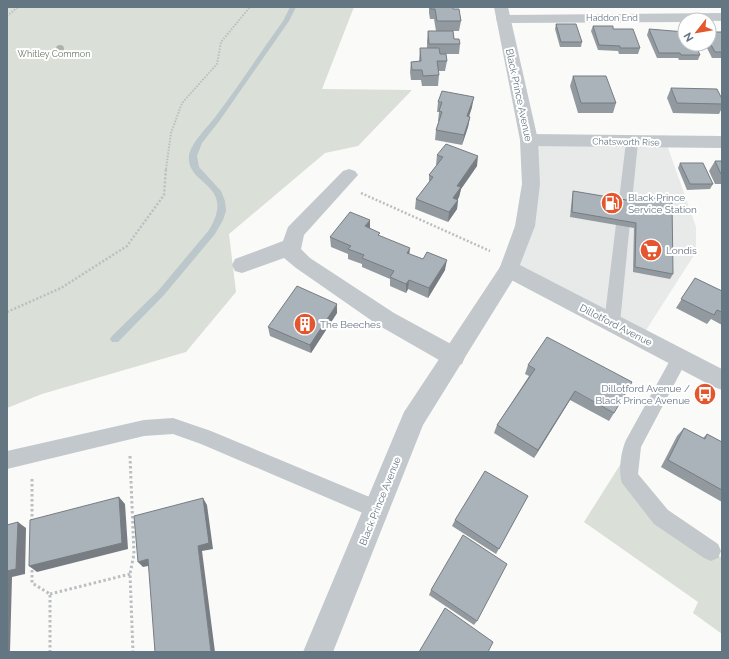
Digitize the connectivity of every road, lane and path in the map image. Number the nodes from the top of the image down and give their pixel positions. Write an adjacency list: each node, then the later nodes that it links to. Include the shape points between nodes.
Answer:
1 (18, 7): 4 (path)
2 (250, 7): 13 (path, via 221,42 217,64 182,103 172,133 164,195 127,246 61,288)
3 (502, 13): 5 (street, Haddon End); 6 (street, Black Prince Avenue)
4 (7, 16)
5 (722, 17)
6 (529, 140): 7 (street, Chatsworth Rise); 12 (street, Black Prince Avenue, via 529,202 525,226)
7 (632, 142): 8 (street, Chatsworth Rise); 14 (lane)
8 (722, 142)
9 (345, 180): 10 (street, via 295,232); 12 (path)
10 (291, 246): 11 (street, via 276,254); 15 (street, via 290,251 309,267 386,319)
11 (242, 265)
12 (511, 265): 14 (street, Dillotford Avenue); 15 (street, Black Prince Avenue)
13 (7, 312)
14 (612, 323): 16 (street, Dillotford Avenue)
15 (454, 357): 21 (street, Black Prince Avenue, via 413,420)
16 (680, 358): 17 (street, Dillotford Avenue); 23 (lane, via 632,446 629,477 661,517)
17 (722, 380)
18 (129, 431): 19 (lane); 21 (lane, via 173,426 205,437); 25 (path, via 134,554)
19 (33, 454): 20 (lane); 22 (path)
20 (7, 460)
21 (377, 510): 29 (street, Black Prince Avenue)
22 (32, 530)
23 (710, 551)
24 (32, 560): 26 (path, via 32,583)
25 (130, 574): 26 (path); 28 (path)
26 (50, 594): 27 (path)
27 (50, 652)
28 (133, 652)
29 (318, 652)

